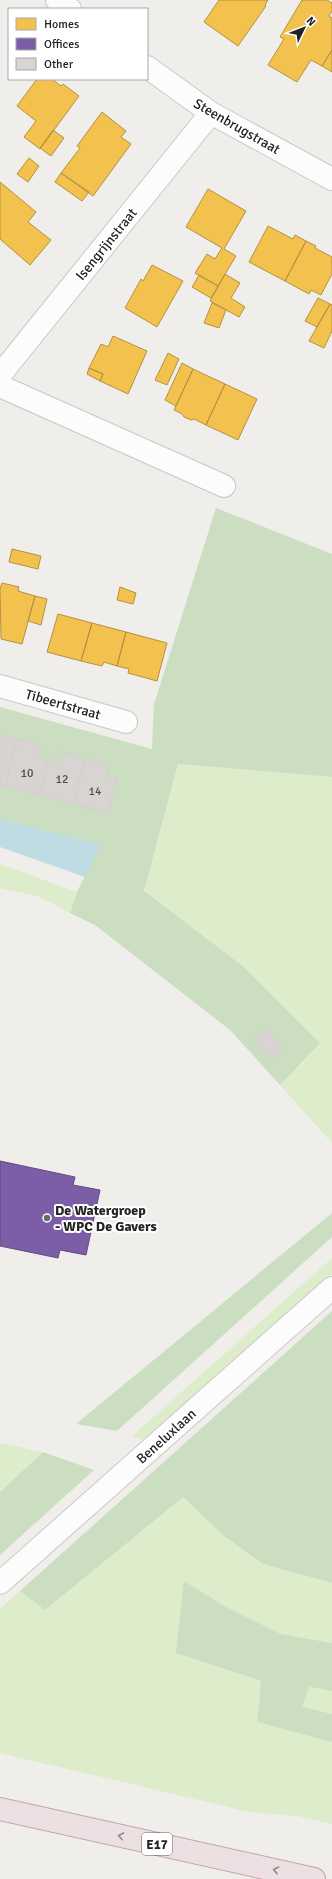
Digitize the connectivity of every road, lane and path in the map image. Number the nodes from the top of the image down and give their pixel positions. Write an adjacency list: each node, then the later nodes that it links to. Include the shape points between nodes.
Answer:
1 (58, 0): 2 (street)
2 (69, 8)
3 (148, 68): 4 (street, Steenbrugstraat)
4 (211, 113): 5 (street, Steenbrugstraat); 6 (street, Isengrijnstraat)
5 (332, 179)
6 (0, 375)
7 (0, 386): 8 (street)
8 (224, 486)
9 (0, 686): 10 (street, Tibeertstraat)
10 (126, 722)
11 (332, 1288): 12 (street, Beneluxlaan)
12 (0, 1583)
13 (0, 1808): 14 (highway, E17, one-way to 13)
14 (314, 1879)

